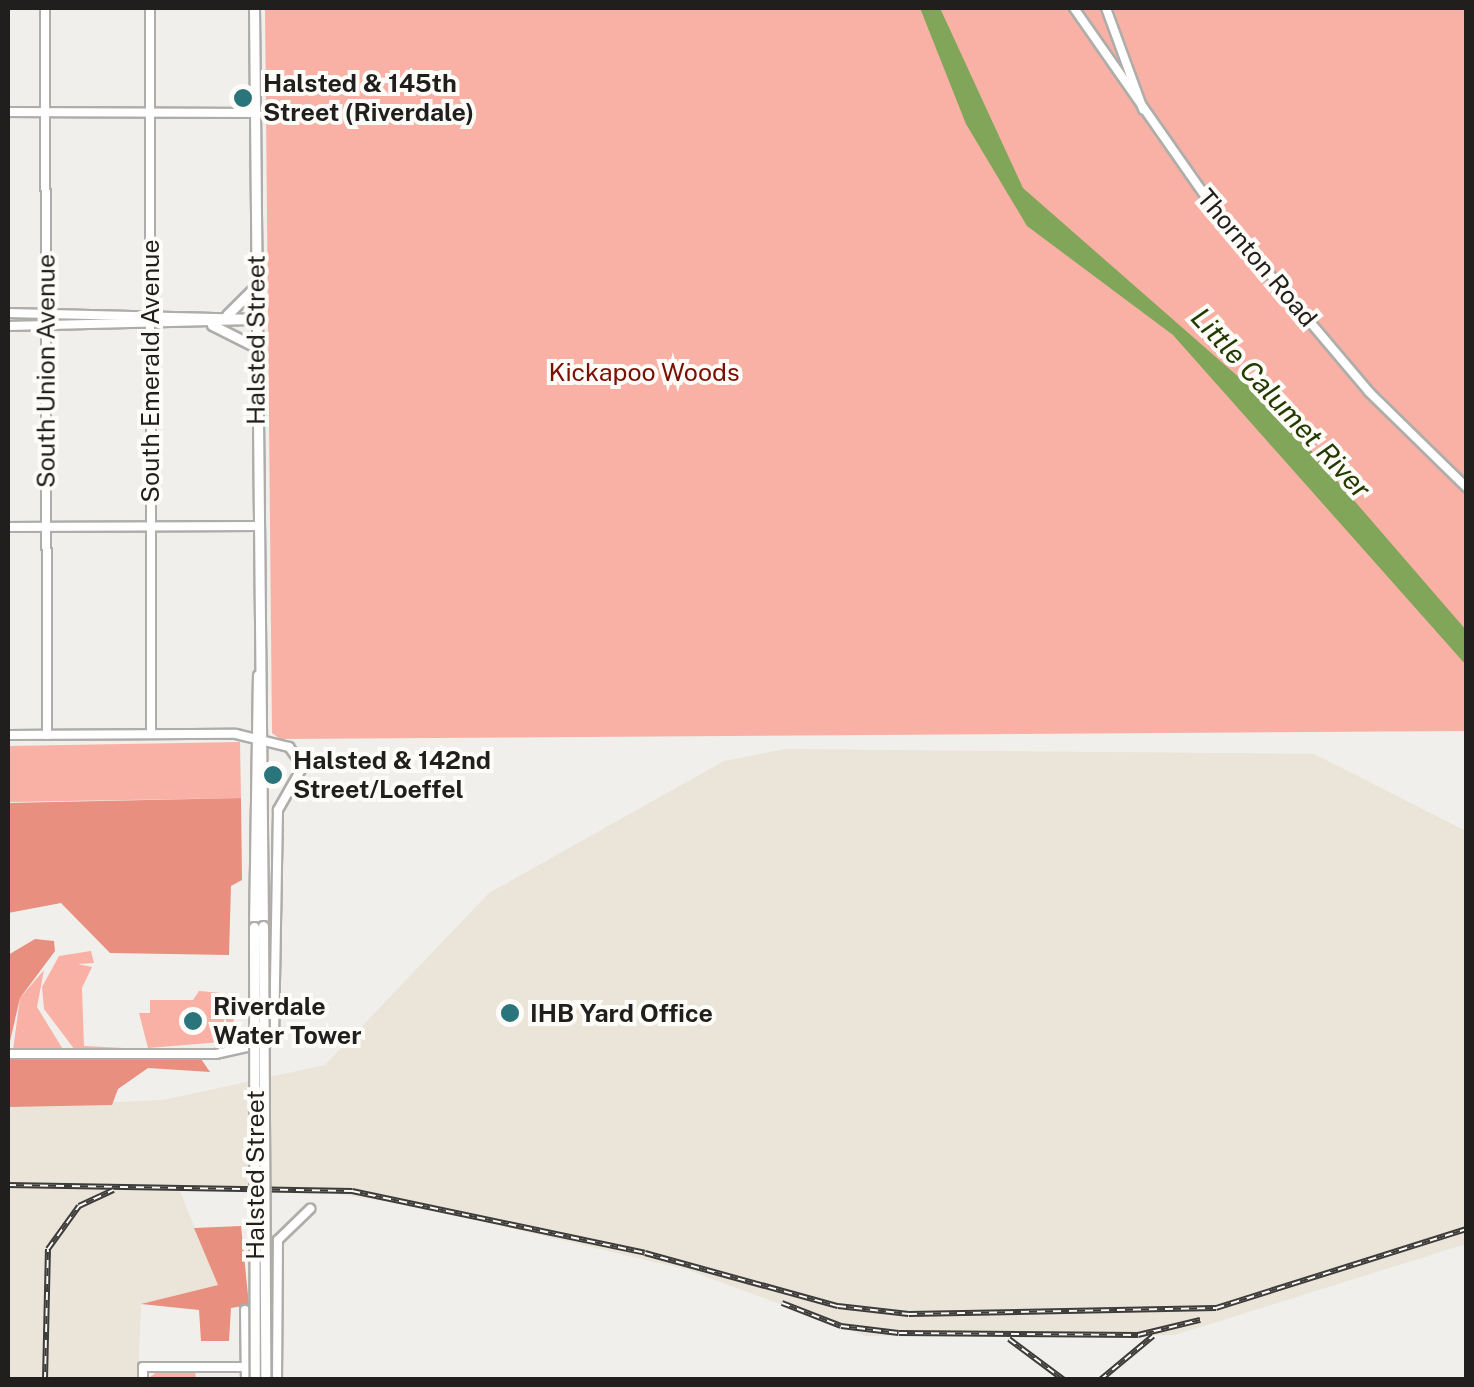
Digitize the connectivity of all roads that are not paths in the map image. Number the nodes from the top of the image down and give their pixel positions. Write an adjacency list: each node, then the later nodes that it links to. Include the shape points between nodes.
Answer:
1 (45, 8): 7 (street, South Union Avenue)
2 (150, 8): 8 (street, South Emerald Avenue)
3 (254, 8): 9 (main road, Halsted Street)
4 (1074, 8): 10 (street, Thornton Road)
5 (1106, 8): 10 (street)
6 (8, 112): 7 (street)
7 (45, 112): 8 (street); 12 (street, South Union Avenue)
8 (150, 112): 9 (street); 13 (street, South Emerald Avenue)
9 (255, 112): 11 (main road, Halsted Street)
10 (1146, 118): 22 (street, Thornton Road, via 1369,392)
11 (256, 286): 15 (main road); 16 (main road, Halsted Street)
12 (46, 313): 13 (street); 14 (street); 19 (street, South Union Avenue)
13 (150, 313): 15 (street); 20 (street, South Emerald Avenue)
14 (8, 314)
15 (227, 315): 16 (street)
16 (256, 320): 17 (street); 21 (main road, Halsted Street)
17 (212, 325): 20 (street); 21 (main road)
18 (8, 326): 19 (street)
19 (46, 326): 20 (street); 25 (street, South Union Avenue)
20 (150, 326): 26 (street, South Emerald Avenue)
21 (256, 347): 24 (main road, Halsted Street)
22 (1466, 487)
23 (8, 526): 25 (street)
24 (256, 526): 26 (street); 27 (main road, Halsted Street)
25 (46, 527): 26 (street); 30 (street, South Union Avenue)
26 (150, 527): 28 (street, South Emerald Avenue)
27 (259, 672): 31 (main road, Halsted Street); 32 (main road, Halsted Street)
28 (151, 734): 30 (street); 31 (street)
29 (8, 735): 30 (street)
30 (46, 735)
31 (253, 737): 32 (street); 33 (main road, Halsted Street)
32 (264, 740): 33 (main road, Halsted Street); 34 (street, via 298,753 303,772 278,810 279,1031 270,1044 216,1054)
33 (259, 926): 40 (main road, Halsted Street, bridge); 41 (main road, Halsted Street, bridge)
34 (8, 1054)
35 (310, 1210): 42 (street, via 278,1240)
36 (245, 1310): 37 (street)
37 (246, 1366): 38 (street, via 143,1367); 39 (street)
38 (143, 1380)
39 (246, 1380)
40 (255, 1380)
41 (265, 1380)
42 (277, 1380)

